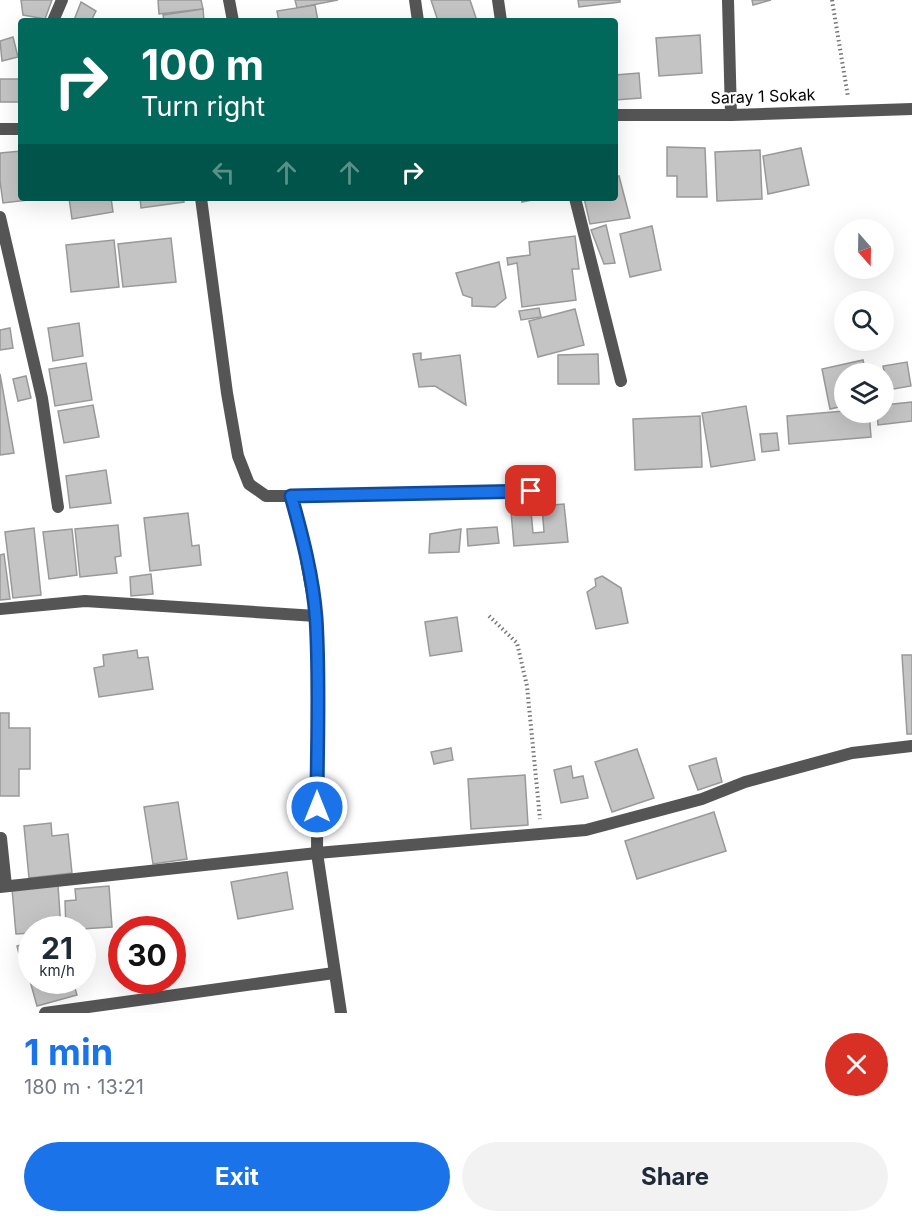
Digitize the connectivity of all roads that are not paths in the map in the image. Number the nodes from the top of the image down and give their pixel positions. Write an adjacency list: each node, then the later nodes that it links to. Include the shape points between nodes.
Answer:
1 (62, 0): 6 (street)
2 (229, 0): 7 (street)
3 (416, 0): 8 (street)
4 (498, 0): 9 (street)
5 (728, 0): 12 (street)
6 (54, 18)
7 (232, 18)
8 (418, 18)
9 (501, 18)
10 (912, 109): 12 (street, Saray 1 Sokak)
11 (618, 115): 12 (street, Saray 1 Sokak)
12 (731, 115)
13 (0, 129): 14 (street)
14 (18, 129)
15 (201, 201): 20 (street, via 238,456 249,484 266,496)
16 (576, 201): 18 (street)
17 (0, 217): 21 (street, via 42,398)
18 (621, 381)
19 (531, 491): 20 (street)
20 (291, 496): 23 (street)
21 (58, 507)
22 (0, 609): 23 (street, via 85,601)
23 (316, 616): 26 (street)
24 (912, 746): 26 (street, via 852,753 586,830)
25 (1, 838): 27 (street)
26 (317, 853): 27 (street); 28 (street)
27 (3, 886)
28 (334, 973): 29 (street); 30 (street)
29 (45, 1013)
30 (341, 1013)

